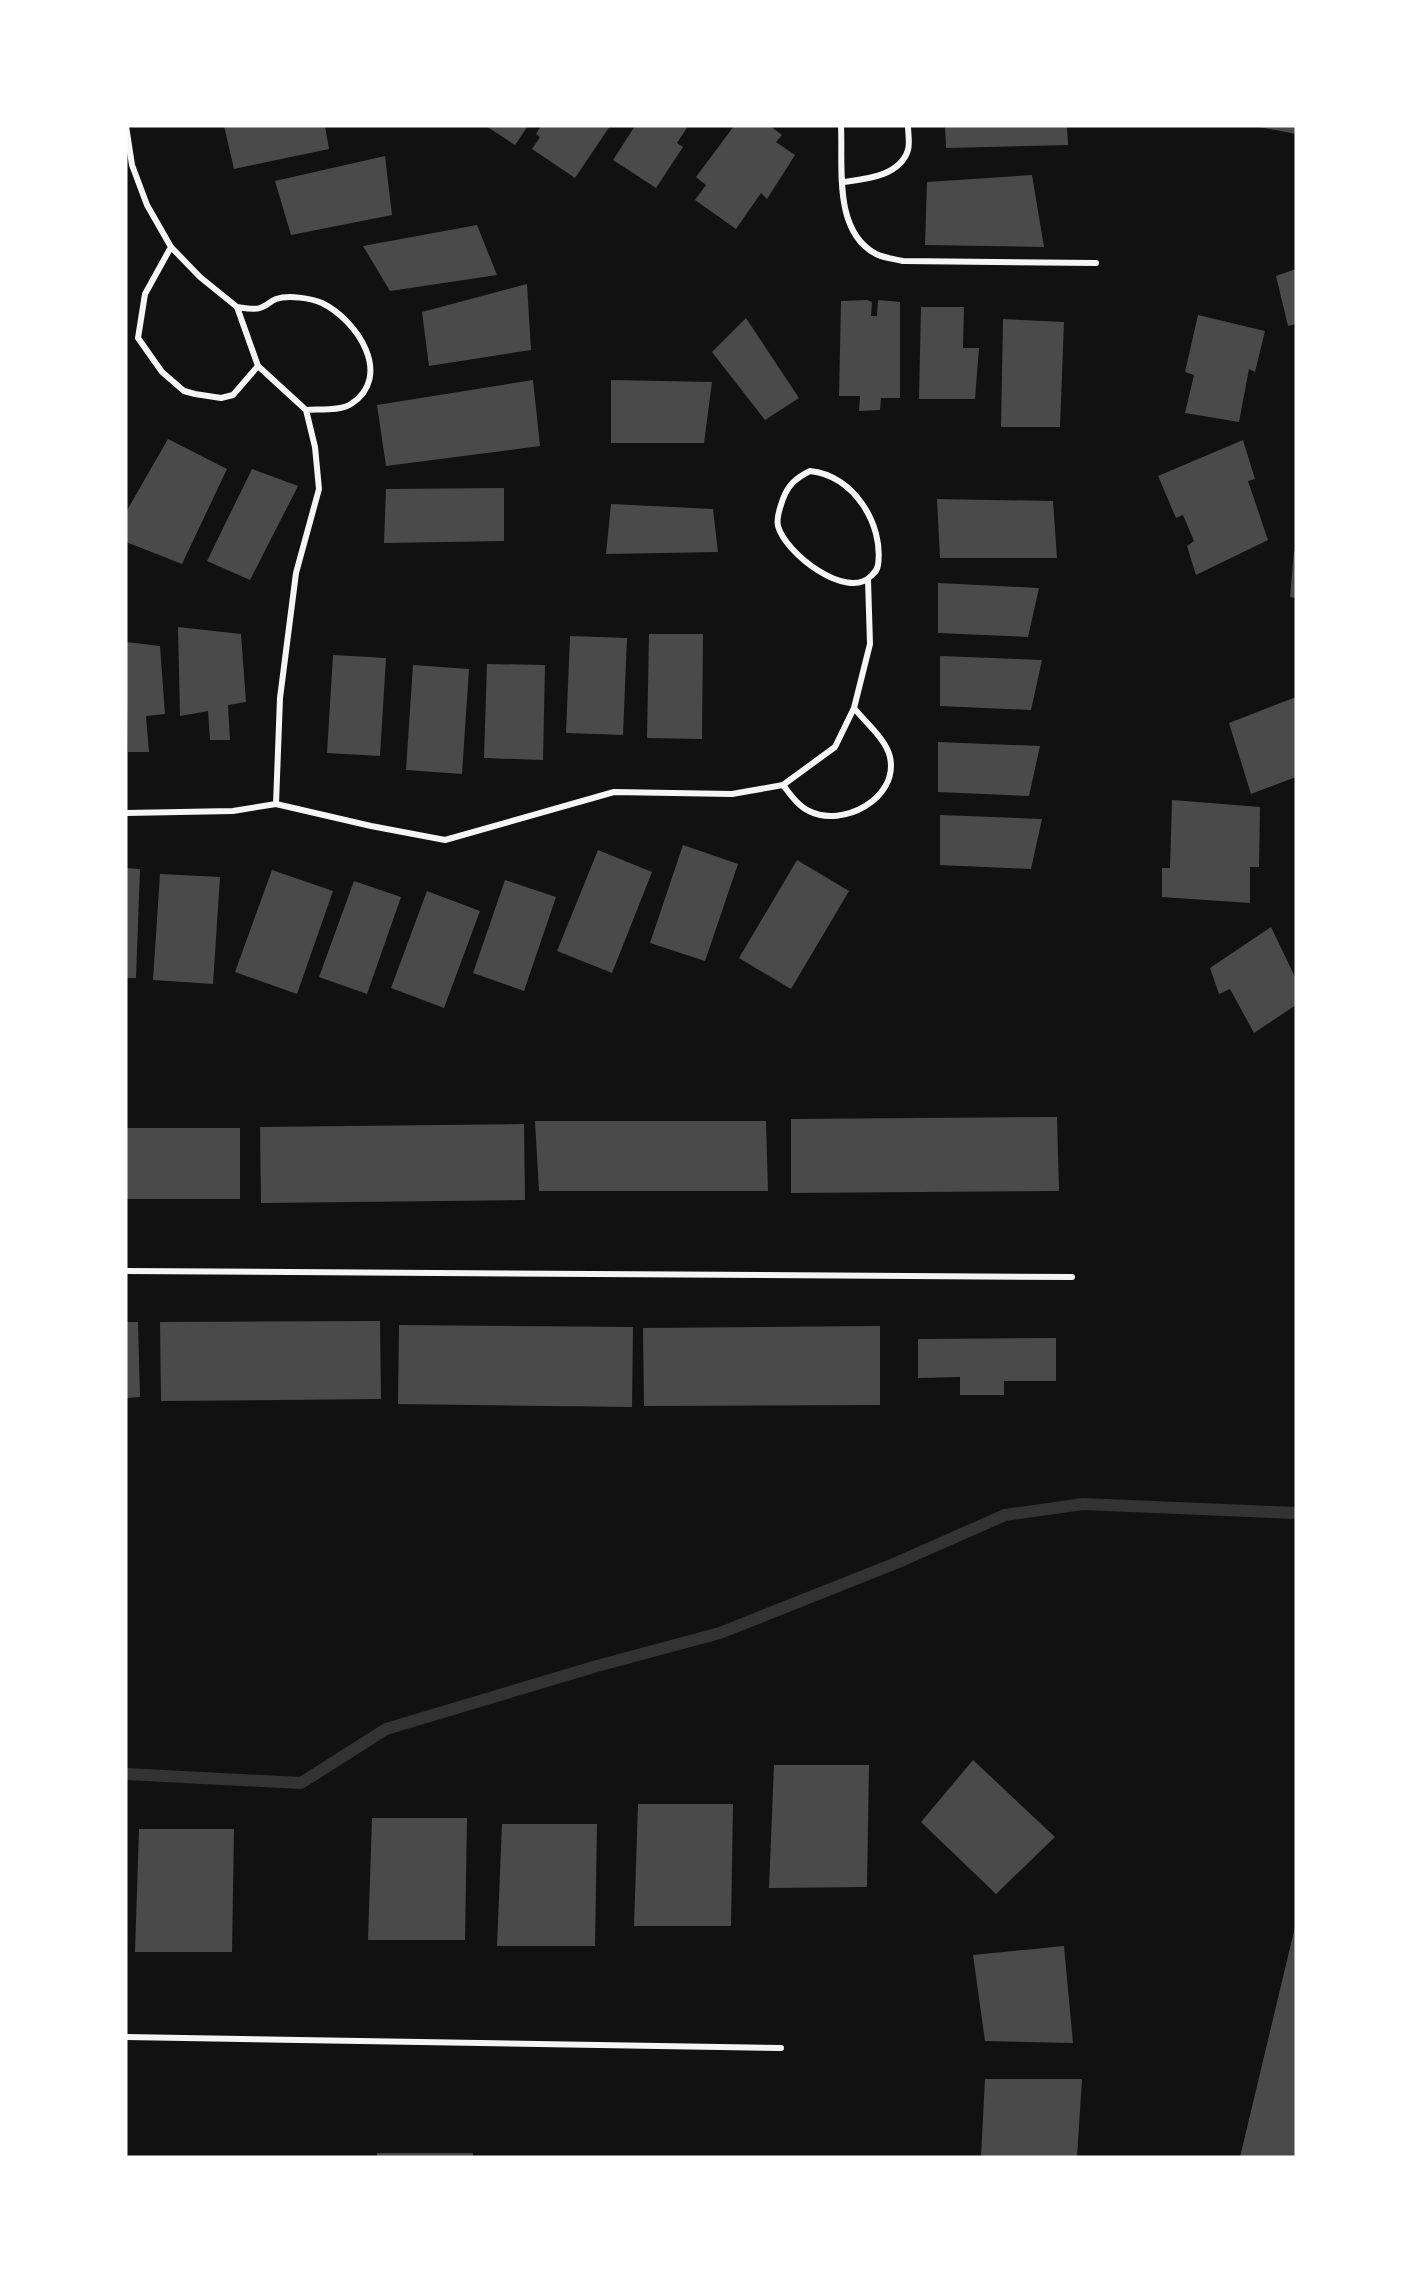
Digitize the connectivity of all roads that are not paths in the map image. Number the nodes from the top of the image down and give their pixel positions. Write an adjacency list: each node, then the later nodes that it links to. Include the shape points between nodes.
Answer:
1 (126, 126): 5 (street, via 132,165 147,205)
2 (841, 126): 4 (street)
3 (908, 126): 4 (street, via 908,149 899,165 872,179)
4 (844, 182): 6 (street, via 846,218 858,239 877,254 903,261)
5 (171, 247): 7 (street); 8 (street, via 145,294 138,338 162,372 184,390 222,398 233,395)
6 (1096, 263)
7 (237, 307): 8 (street); 9 (street, via 259,309 276,299 292,298 320,302 356,333 372,360 372,380 366,390 350,406)
8 (258, 366): 9 (street)
9 (306, 410): 13 (street, via 319,489 296,573 279,698)
10 (868, 580): 10 (street, via 877,570 880,555 864,506 847,486 824,472 810,471 797,477 786,489 779,508 778,526 788,543 804,560 844,584); 11 (street, via 870,644)
11 (854, 708): 12 (street, via 835,747); 12 (street, via 886,747 890,758 890,771 881,792 868,805 850,814 831,817 809,812)
12 (783, 785): 13 (street, via 732,794 614,792 445,840)
13 (276, 804): 14 (street, via 233,811)
14 (126, 813)
15 (126, 1271): 16 (street)
16 (1072, 1277)
17 (126, 2037): 18 (street)
18 (780, 2048)

